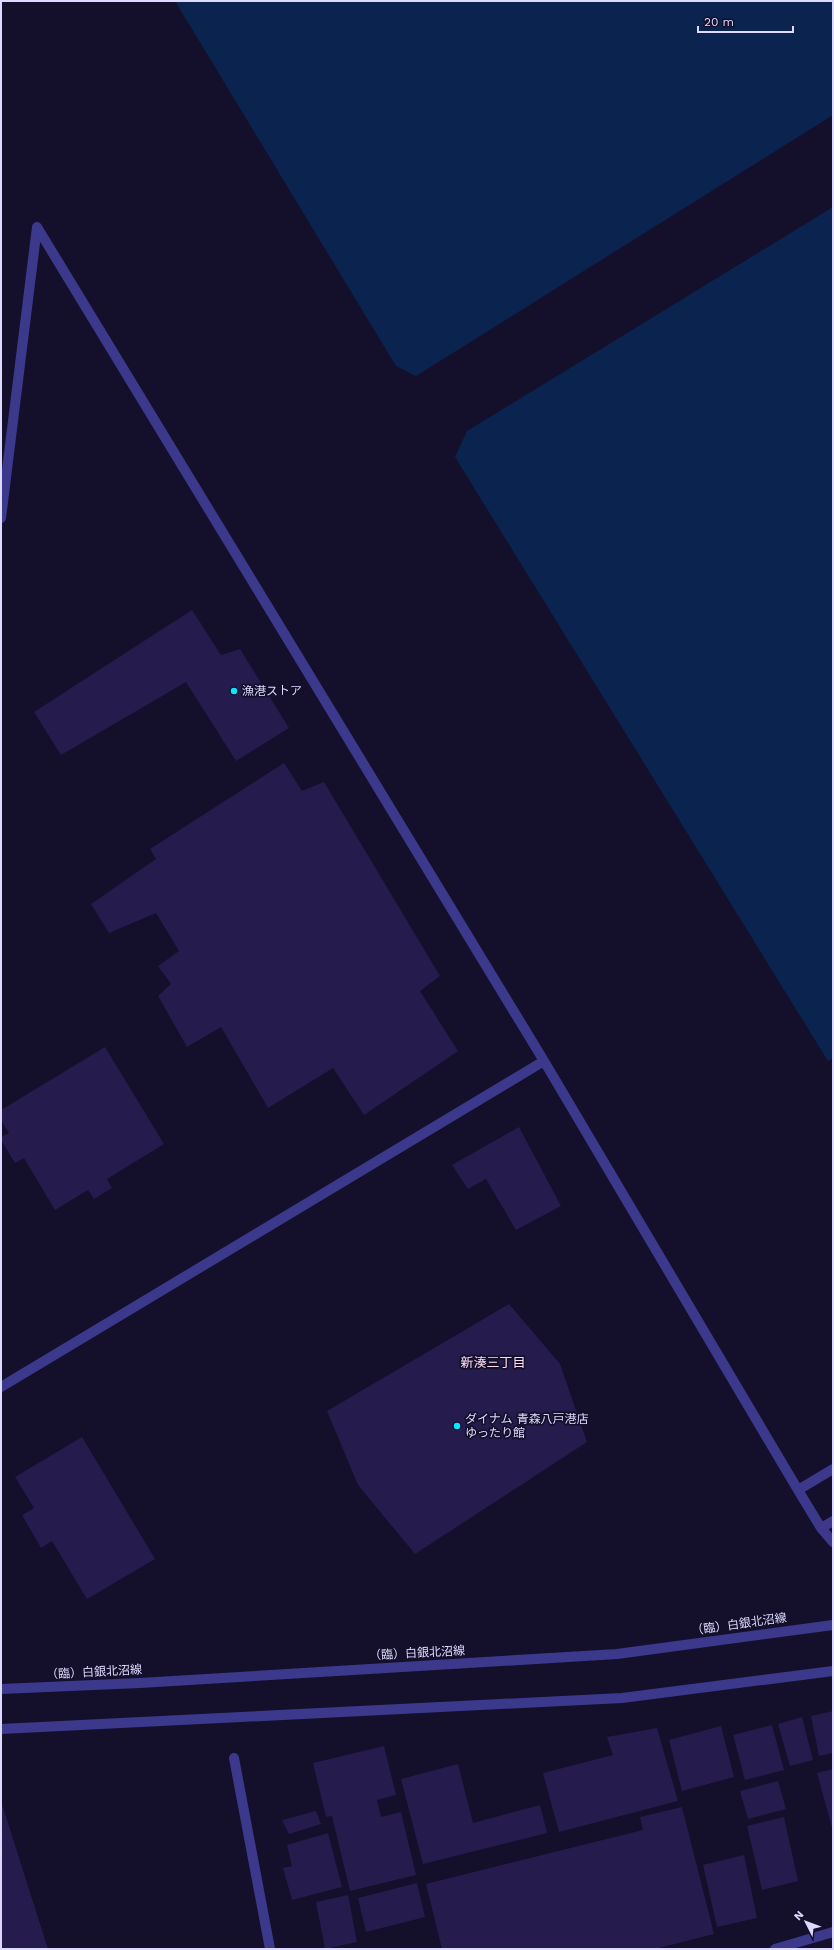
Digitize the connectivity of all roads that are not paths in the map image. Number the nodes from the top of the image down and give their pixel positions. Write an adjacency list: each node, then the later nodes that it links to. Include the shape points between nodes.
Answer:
1 (1, 518): 2 (street, via 37,227)
2 (544, 1061): 3 (street); 5 (street)
3 (1, 1387)
4 (833, 1469): 5 (street)
5 (798, 1490): 7 (street)
6 (833, 1521): 7 (street)
7 (821, 1528): 8 (street)
8 (833, 1542)
9 (833, 1625): 11 (street, （臨）白銀北沼線, via 617,1654)
10 (833, 1671): 12 (street, via 622,1698)
11 (1, 1689)
12 (1, 1728)
13 (234, 1758): 15 (street)
14 (833, 1932): 16 (street)
15 (270, 1949)
16 (775, 1949)

